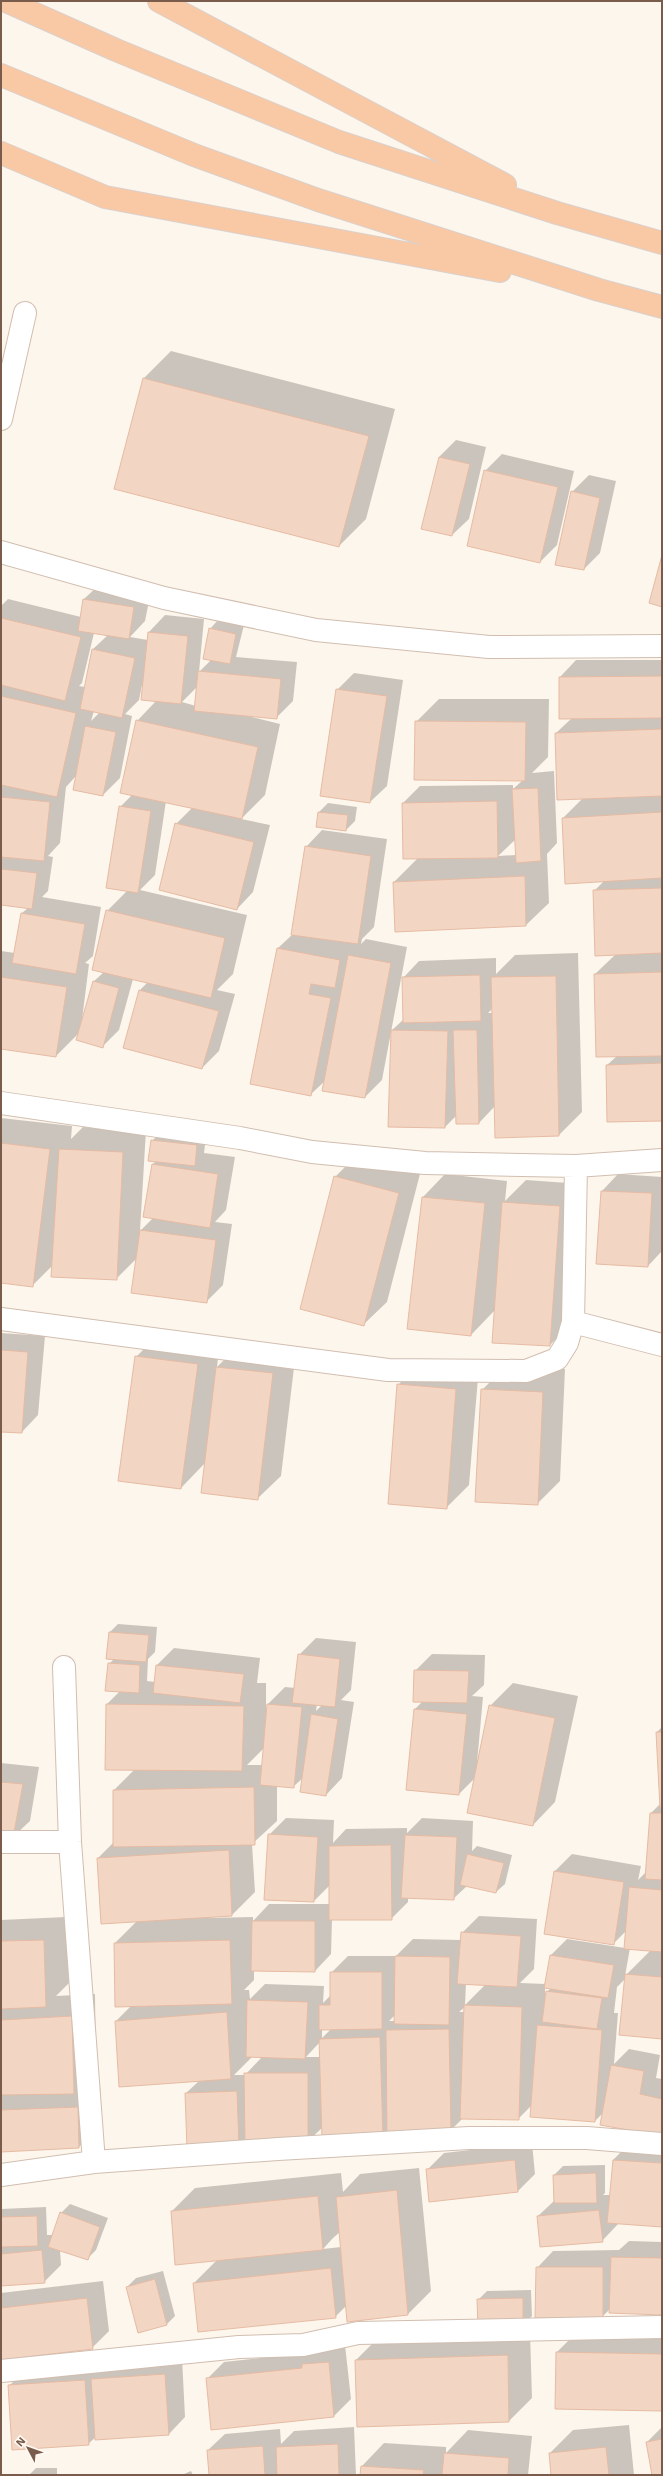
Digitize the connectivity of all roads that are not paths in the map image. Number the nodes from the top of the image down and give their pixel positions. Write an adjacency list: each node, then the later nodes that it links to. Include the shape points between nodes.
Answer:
1 (6, 1): 5 (highway, via 116,50 339,142)
2 (159, 1): 5 (highway)
3 (1, 75): 7 (highway, via 194,155 326,202)
4 (1, 153): 7 (highway, via 106,197)
5 (557, 213): 6 (highway)
6 (662, 243)
7 (599, 290): 8 (highway)
8 (662, 307)
9 (25, 313): 10 (street)
10 (1, 419)
11 (1, 552): 12 (street, via 164,598 316,630 489,647)
12 (662, 646)
13 (1, 1103): 15 (street, via 240,1138 312,1152 425,1163)
14 (662, 1160): 15 (street)
15 (576, 1166): 17 (street)
16 (1, 1319): 17 (street, via 388,1370 526,1371 557,1359 568,1343)
17 (573, 1322): 18 (street)
18 (662, 1345)
19 (64, 1667): 21 (street)
20 (1, 1842): 21 (street)
21 (70, 1842): 23 (street)
22 (662, 2144): 23 (street, via 587,2138 469,2138)
23 (94, 2162): 24 (street)
24 (1, 2175)
25 (662, 2327): 26 (street, via 358,2333 303,2345 239,2347)
26 (1, 2371)

